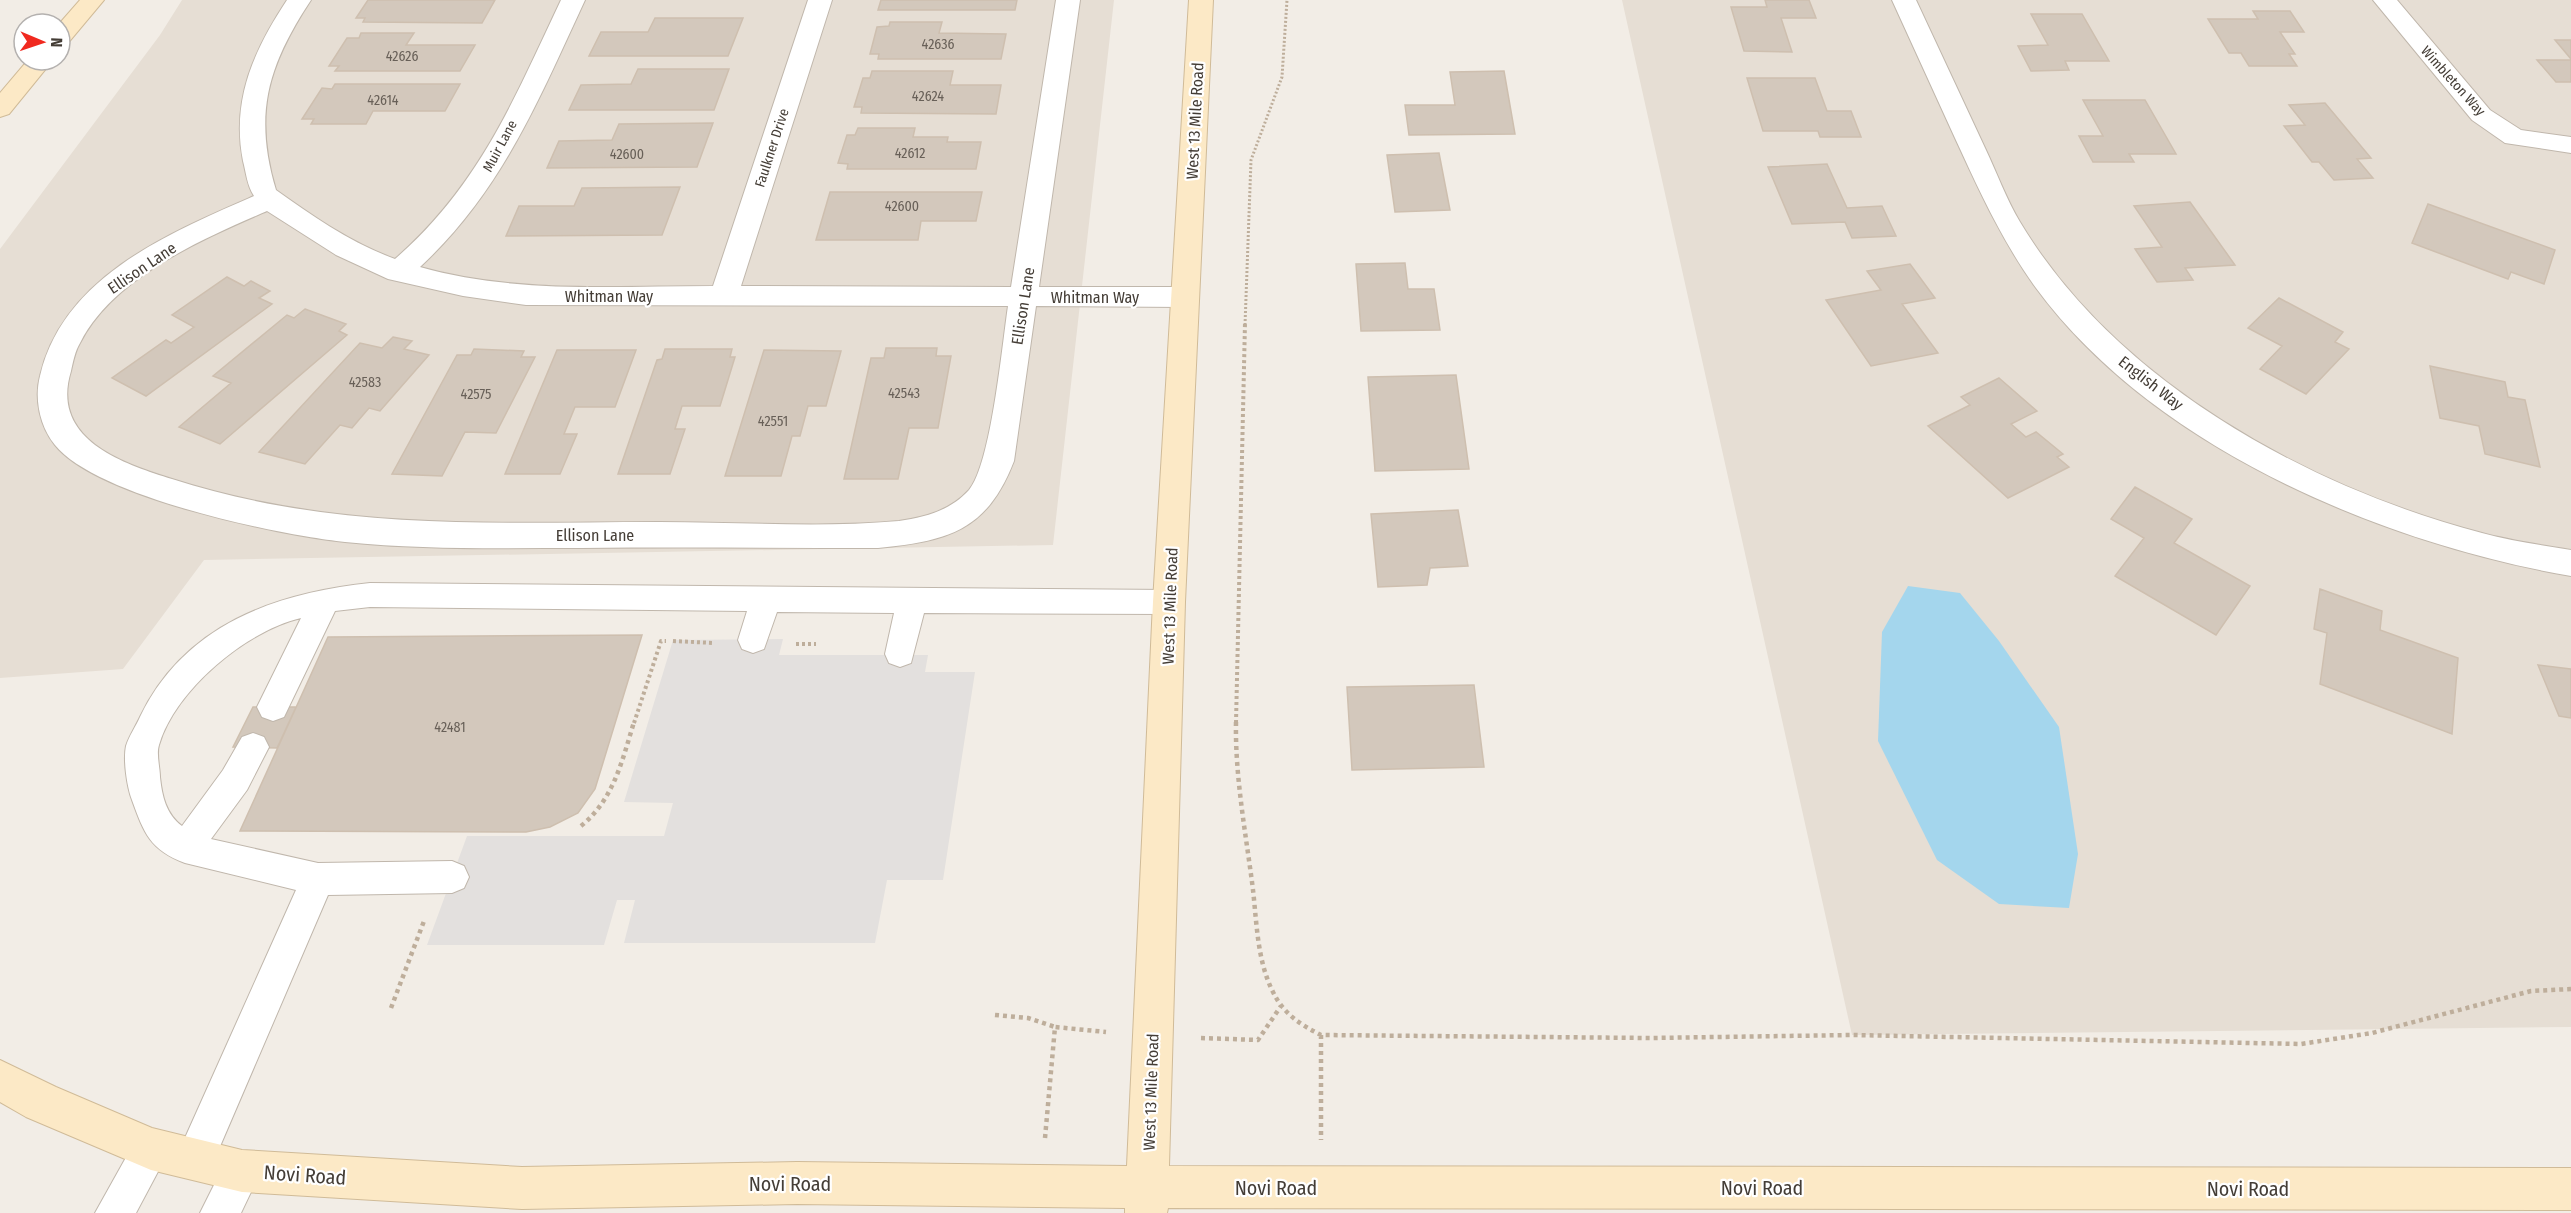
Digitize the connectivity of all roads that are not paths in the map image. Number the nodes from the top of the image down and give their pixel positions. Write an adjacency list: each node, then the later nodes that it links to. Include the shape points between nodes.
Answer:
1 (92, 0): 9 (main road)
2 (299, 0): 13 (street, Whitman Way, via 273,40 257,77 251,110 251,143 265,193)
3 (573, 0): 14 (street, Muir Lane, via 479,184 447,224)
4 (820, 0): 15 (street, Faulkner Drive)
5 (1068, 0): 16 (street, Ellison Lane)
6 (1202, 0): 17 (main road, West 13 Mile Road)
7 (1905, 0): 18 (street, English Way, via 2007,223 2026,256 2051,291 2091,334 2140,377 2179,407 2275,465 2376,511 2471,543)
8 (2385, 0): 12 (street, Wimbleton Way, via 2481,115 2514,137)
9 (72, 24)
10 (31, 72): 11 (main road)
11 (0, 109)
12 (2571, 145)
13 (271, 199): 14 (street, Whitman Way, via 315,232); 16 (street, Ellison Lane, via 202,229 153,257 97,300 70,333 57,362 57,420 66,438 93,457 148,483 271,518 338,529 434,535 878,535 918,532 942,525 974,504 994,478)
14 (398, 272): 15 (street, Whitman Way, via 454,286 526,295)
15 (724, 296): 16 (street, Whitman Way)
16 (1024, 296): 17 (street, Whitman Way)
17 (1185, 297): 22 (main road, West 13 Mile Road)
18 (2571, 563)
19 (325, 600): 20 (lane, via 370,595); 25 (lane); 27 (lane, via 286,609 242,630 193,666 163,702 142,747 145,792 159,828)
20 (765, 600): 21 (lane); 23 (lane)
21 (912, 601): 22 (lane); 24 (lane)
22 (1169, 602): 35 (main road, West 13 Mile Road)
23 (753, 640)
24 (900, 654)
25 (273, 707)
26 (253, 747): 27 (lane, via 235,780)
27 (185, 848): 29 (lane)
28 (446, 877): 29 (lane)
29 (318, 879): 32 (lane)
30 (0, 1080): 31 (main road, Novi Road)
31 (151, 1149): 32 (main road, Novi Road); 36 (lane)
32 (195, 1158): 33 (main road, Novi Road)
33 (242, 1171): 35 (main road, Novi Road, via 522,1188 796,1183); 37 (lane)
34 (2571, 1190): 35 (main road, Novi Road, via 1321,1188)
35 (1147, 1200)
36 (116, 1213)
37 (220, 1213)

